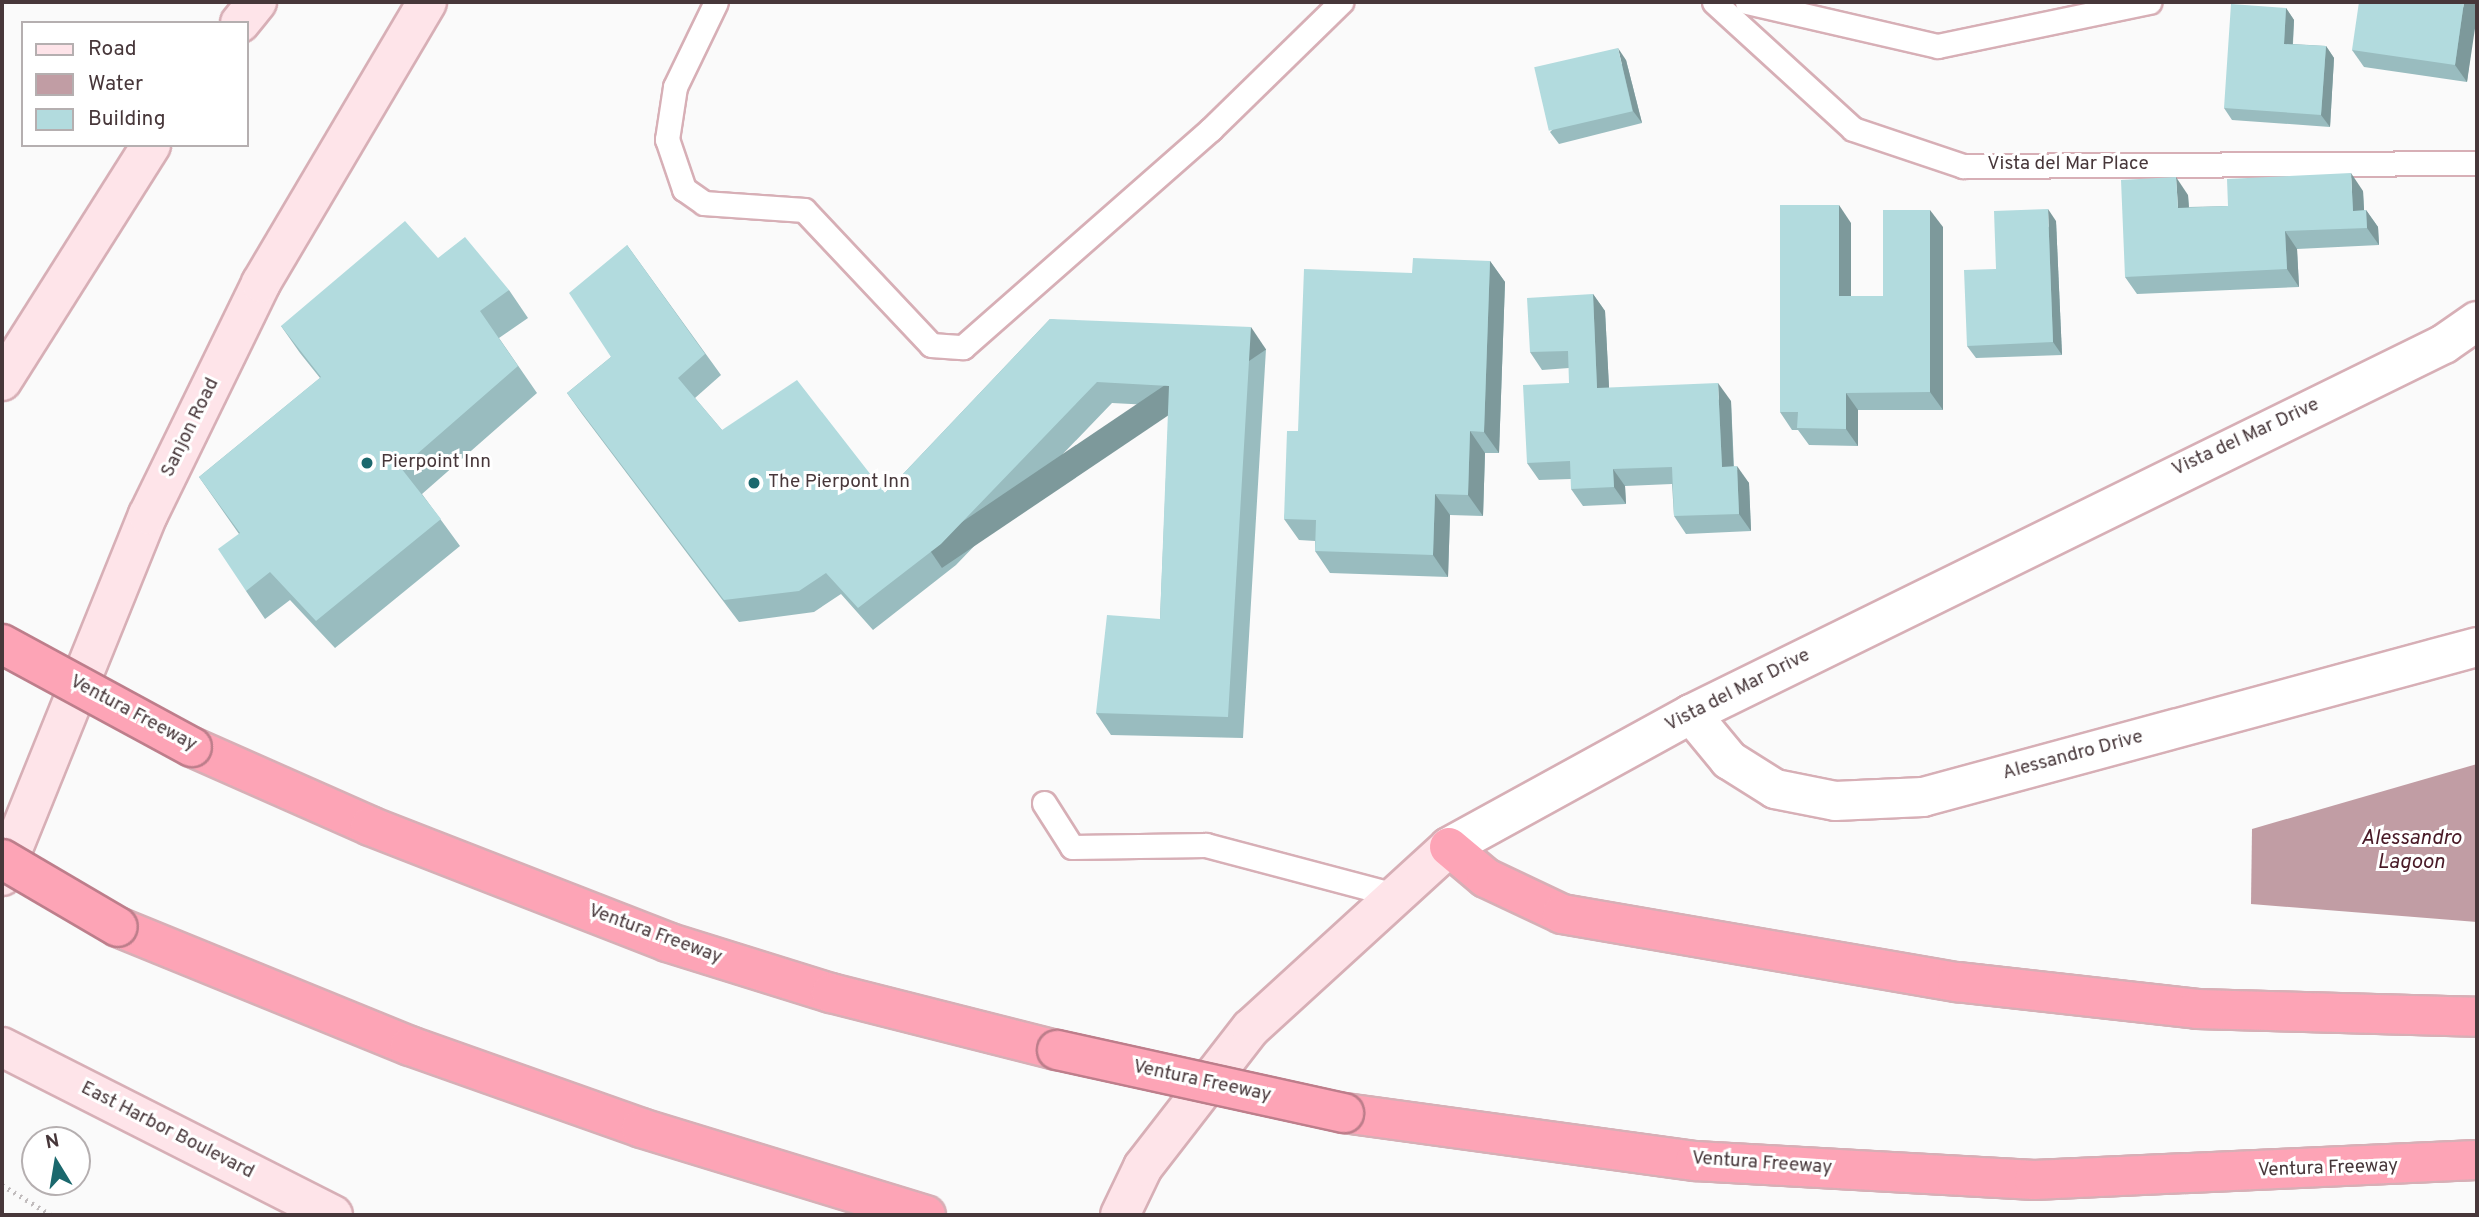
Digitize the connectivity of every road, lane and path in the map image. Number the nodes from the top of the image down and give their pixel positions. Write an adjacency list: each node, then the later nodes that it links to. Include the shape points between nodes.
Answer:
1 (257, 2): 8 (main road)
2 (427, 2): 19 (main road, Sanjon Road, via 261,283 148,515)
3 (716, 2): 4 (lane, via 675,87 667,139 684,189 704,203 804,210 931,345 963,347 1211,129)
4 (1341, 2)
5 (1714, 2): 10 (lane, Vista del Mar Place, via 1853,128 1963,166)
6 (1747, 2): 7 (lane, via 1938,46)
7 (2149, 2)
8 (242, 21)
9 (150, 147): 12 (main road)
10 (2477, 163)
11 (2477, 321): 15 (street, Vista del Mar Drive, via 2444,344)
12 (2, 381)
13 (2, 643): 23 (highway, Ventura Freeway, bridge, via 192,747 370,826 667,942 831,993 1057,1051 1344,1112 1695,1161 2034,1180)
14 (2477, 647): 15 (street, Alessandro Drive, via 1923,797 1835,801 1775,789 1729,760)
15 (1691, 714): 17 (street, Vista del Mar Drive)
16 (1044, 803): 20 (lane, via 1072,847 1206,845)
17 (1449, 847): 20 (main road, Vista del Mar Drive); 21 (highway, via 1486,878 1562,914 1957,982 2197,1009)
18 (2, 859): 27 (highway, bridge, via 118,927 410,1046 641,1128)
19 (2, 876)
20 (1399, 896): 28 (main road, Vista del Mar Drive, via 1324,955 1251,1028 1143,1167)
21 (2477, 1017)
22 (2, 1047): 26 (main road, East Harbor Boulevard)
23 (2477, 1160)
24 (2, 1185): 25 (path)
25 (51, 1215)
26 (333, 1215)
27 (926, 1215)
28 (1120, 1215)

